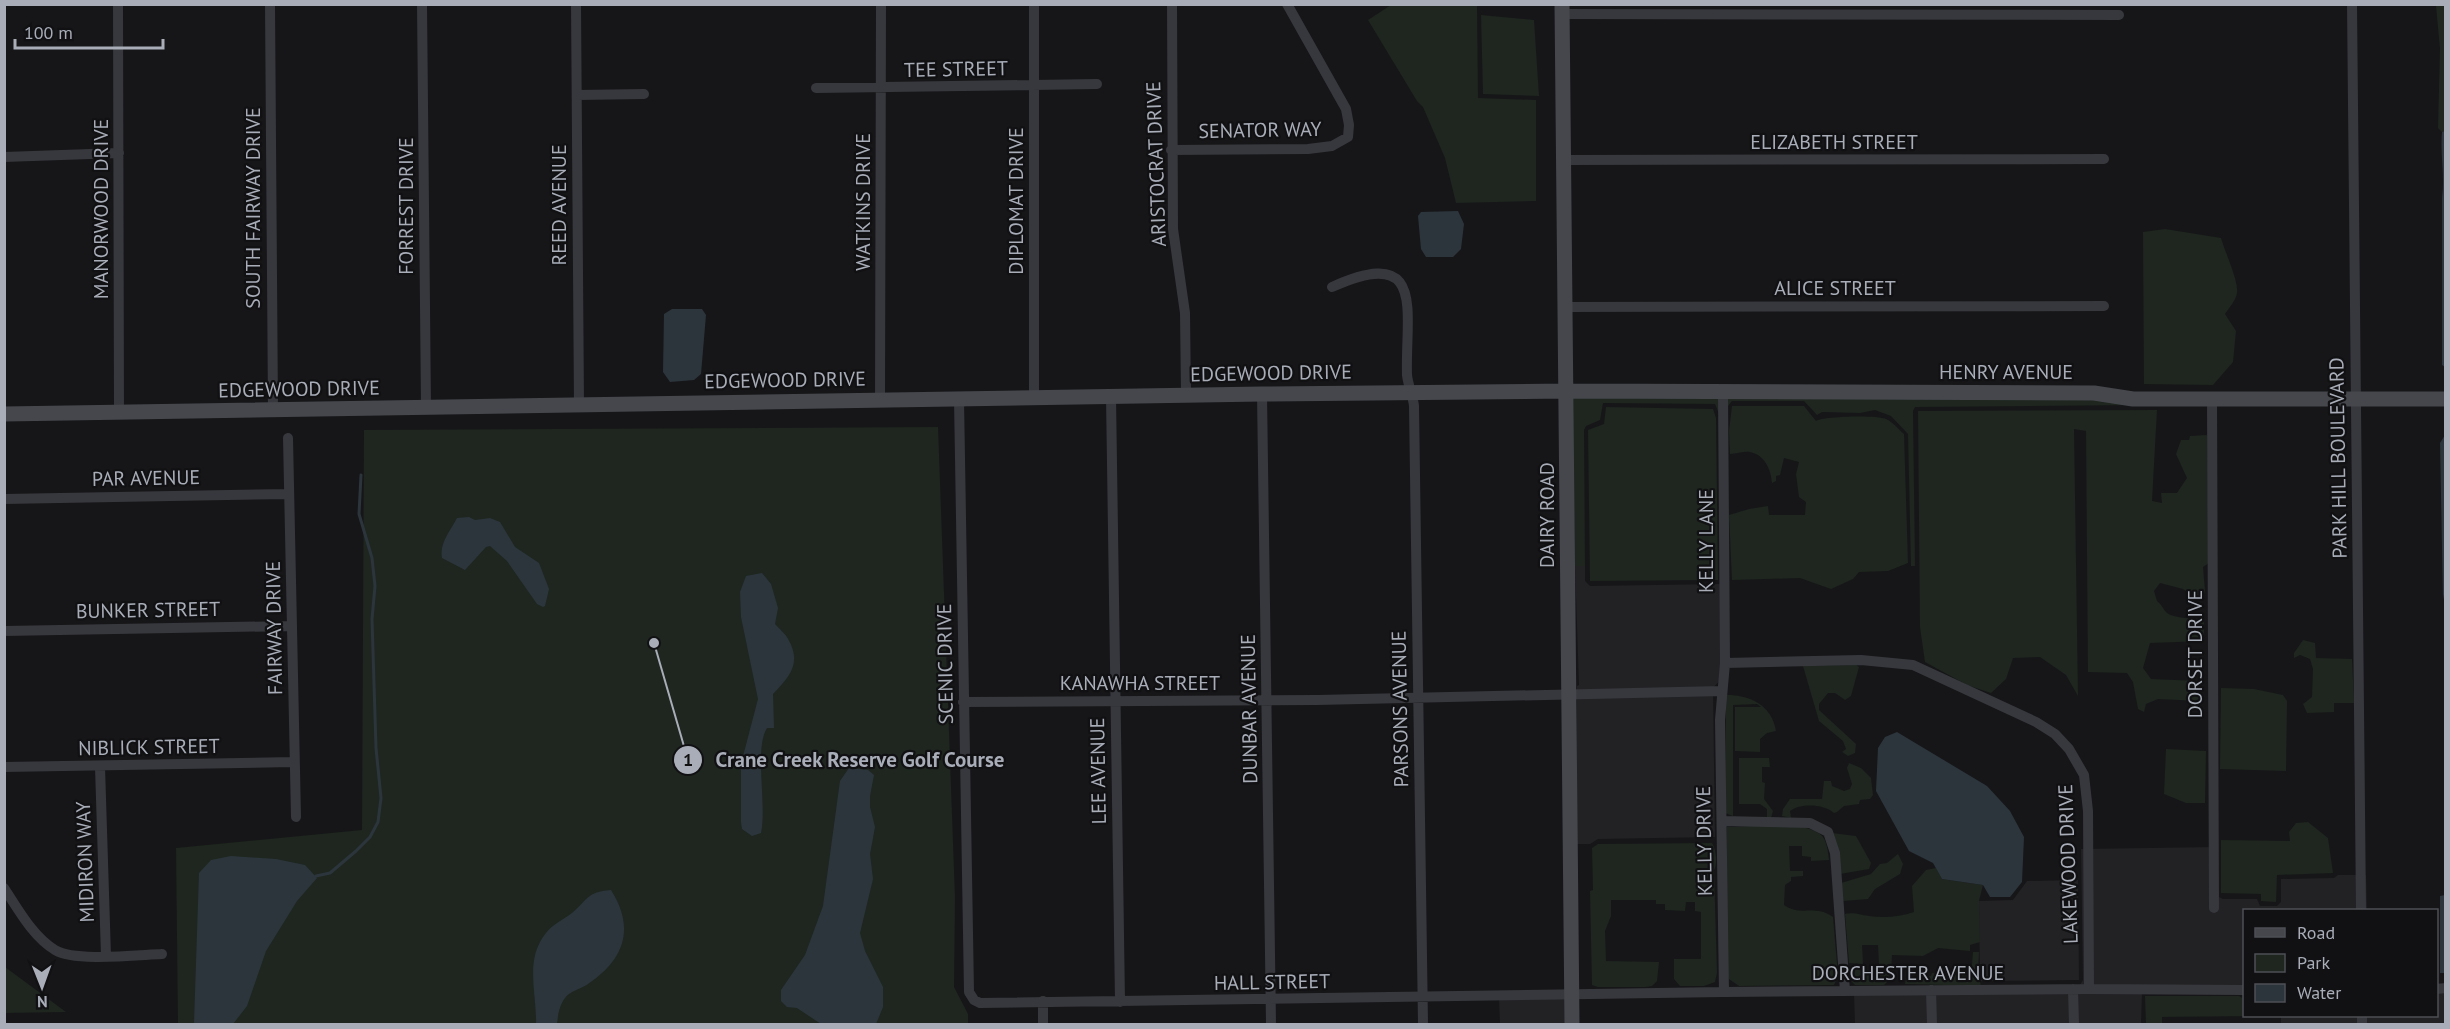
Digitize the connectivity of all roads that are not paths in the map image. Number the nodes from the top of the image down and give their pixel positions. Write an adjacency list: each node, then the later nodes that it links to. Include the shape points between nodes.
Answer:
1 (118, 4): 19 (street, MANORWOOD DRIVE)
2 (270, 4): 40 (street, SOUTH FAIRWAY DRIVE)
3 (422, 4): 39 (street, FORREST DRIVE)
4 (576, 4): 17 (street, REED AVENUE)
5 (881, 4): 15 (street, WATKINS DRIVE)
6 (1034, 4): 13 (street, DIPLOMAT DRIVE)
7 (1172, 4): 18 (street, ARISTOCRAT DRIVE)
8 (1287, 4): 18 (street, SENATOR WAY, via 1346,109 1348,137 1332,146 1308,149)
9 (2352, 4): 37 (street, PARK HILL BOULEVARD)
10 (1562, 9): 11 (street); 22 (street, DAIRY ROAD)
11 (2119, 15)
12 (1096, 84): 13 (street, TEE STREET)
13 (1034, 85): 15 (street, TEE STREET); 32 (street, DIPLOMAT DRIVE)
14 (816, 88): 15 (street, TEE STREET)
15 (881, 88): 36 (street, WATKINS DRIVE)
16 (644, 94): 17 (street)
17 (577, 95): 38 (street, REED AVENUE)
18 (1171, 150): 29 (street, ARISTOCRAT DRIVE, via 1173,229 1185,313)
19 (119, 153): 20 (street); 41 (street, MANORWOOD DRIVE)
20 (4, 157)
21 (2104, 159): 22 (street, ELIZABETH STREET)
22 (1564, 160): 25 (street, DAIRY ROAD)
23 (1332, 287): 28 (street, PARSONS AVENUE, via 1355,277 1378,274 1401,281 1407,295 1407,378)
24 (2104, 306): 25 (street, ALICE STREET)
25 (1566, 307): 26 (street, DAIRY ROAD)
26 (1567, 391): 27 (street, HENRY AVENUE); 28 (street, EDGEWOOD DRIVE); 50 (street, DAIRY ROAD)
27 (1724, 392): 34 (street, HENRY AVENUE, via 2094,393 2133,399); 48 (street, KELLY LANE)
28 (1412, 393): 30 (street, EDGEWOOD DRIVE); 51 (street, PARSONS AVENUE)
29 (1186, 394): 30 (street, EDGEWOOD DRIVE); 31 (street, EDGEWOOD DRIVE)
30 (1262, 394): 52 (street, DUNBAR AVENUE)
31 (1111, 396): 32 (street, EDGEWOOD DRIVE); 54 (street, LEE AVENUE)
32 (1034, 397): 33 (street, EDGEWOOD DRIVE)
33 (959, 399): 36 (street, EDGEWOOD DRIVE); 53 (street, SCENIC DRIVE)
34 (2212, 399): 37 (street, HENRY AVENUE); 61 (street, DORSET DRIVE)
35 (2445, 399): 37 (street, HENRY AVENUE)
36 (880, 400): 38 (street, EDGEWOOD DRIVE)
37 (2355, 400): 62 (street, PARK HILL BOULEVARD)
38 (579, 405): 39 (street, EDGEWOOD DRIVE)
39 (426, 407): 40 (street, EDGEWOOD DRIVE)
40 (273, 411): 41 (street, EDGEWOOD DRIVE)
41 (119, 413): 42 (street, EDGEWOOD DRIVE)
42 (4, 414)
43 (288, 438): 44 (street, FAIRWAY DRIVE)
44 (289, 494): 45 (street, PAR AVENUE); 46 (street, FAIRWAY DRIVE)
45 (4, 499)
46 (291, 626): 47 (street, BUNKER STREET); 55 (street, FAIRWAY DRIVE)
47 (4, 631)
48 (1725, 663): 49 (street, KELLY LANE); 66 (street, LAKEWOOD DRIVE, via 1861,660 1913,665 2055,734 2084,775 2088,811)
49 (1722, 691): 50 (street, KANAWHA STREET); 59 (street, KELLY DRIVE)
50 (1569, 696): 51 (street, KANAWHA STREET); 71 (street, DAIRY ROAD)
51 (1418, 698): 52 (street, KANAWHA STREET); 72 (street, PARSONS AVENUE)
52 (1267, 700): 54 (street, KANAWHA STREET); 74 (street, DUNBAR AVENUE)
53 (963, 702): 54 (street, KANAWHA STREET); 73 (street, SCENIC DRIVE, via 969,992)
54 (1115, 702): 76 (street, LEE AVENUE)
55 (294, 762): 57 (street, NIBLICK STREET); 58 (street, FAIRWAY DRIVE)
56 (4, 767): 57 (street, NIBLICK STREET)
57 (100, 767): 64 (street, MIDIRON WAY)
58 (296, 817)
59 (1722, 821): 69 (street, via 1810,823 1828,832 1835,854); 70 (street, KELLY DRIVE)
60 (6, 893): 64 (street, via 41,940 57,951)
61 (2214, 908)
62 (2361, 909)
63 (162, 954): 64 (street)
64 (106, 956)
65 (2073, 989): 66 (street, DORCHESTER AVENUE); 67 (street, DORCHESTER AVENUE); 82 (street)
66 (2089, 989): 68 (street, DORCHESTER AVENUE)
67 (1931, 990): 69 (street, DORCHESTER AVENUE); 81 (street)
68 (2243, 990)
69 (1845, 991): 70 (street, DORCHESTER AVENUE)
70 (1724, 992): 71 (street, DORCHESTER AVENUE)
71 (1572, 994): 72 (street, HALL STREET); 80 (street, DAIRY ROAD)
72 (1423, 997): 74 (street, HALL STREET); 79 (street, PARSONS AVENUE)
73 (974, 1000): 75 (street, HALL STREET)
74 (1270, 1000): 76 (street, HALL STREET); 78 (street, DUNBAR AVENUE)
75 (1043, 1001): 76 (street, HALL STREET); 77 (street)
76 (1120, 1002)
77 (1043, 1024)
78 (1271, 1024)
79 (1423, 1024)
80 (1572, 1024)
81 (1932, 1024)
82 (2074, 1024)

